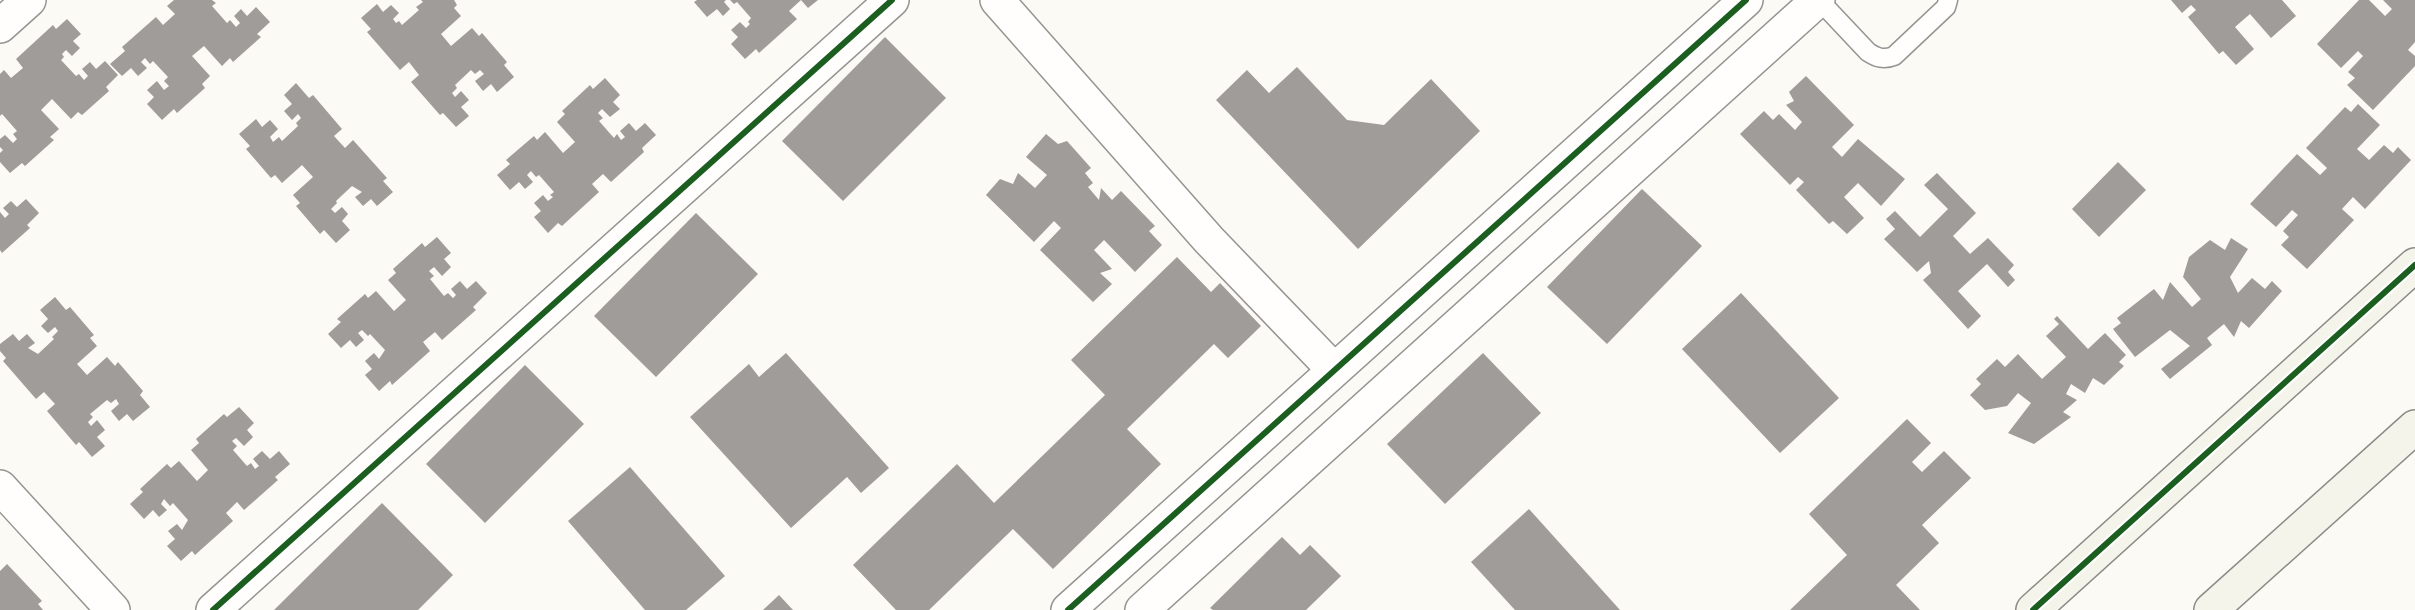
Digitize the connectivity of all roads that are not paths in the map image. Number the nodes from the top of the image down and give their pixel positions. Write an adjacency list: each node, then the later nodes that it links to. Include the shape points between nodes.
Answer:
1 (29, 0): 7 (street)
2 (892, 0): 13 (street)
3 (997, 0): 9 (street, via 1209,240)
4 (1746, 0): 9 (street)
5 (1819, 0): 6 (lane, via 1868,52 1883,58 1894,56 1946,7); 15 (street)
6 (1948, 0)
7 (0, 26)
8 (2415, 265): 16 (street)
9 (1334, 370): 14 (street)
10 (2415, 427): 17 (street)
11 (0, 487): 12 (street)
12 (113, 610)
13 (213, 610)
14 (1068, 610)
15 (1142, 610)
16 (2033, 610)
17 (2211, 610)

